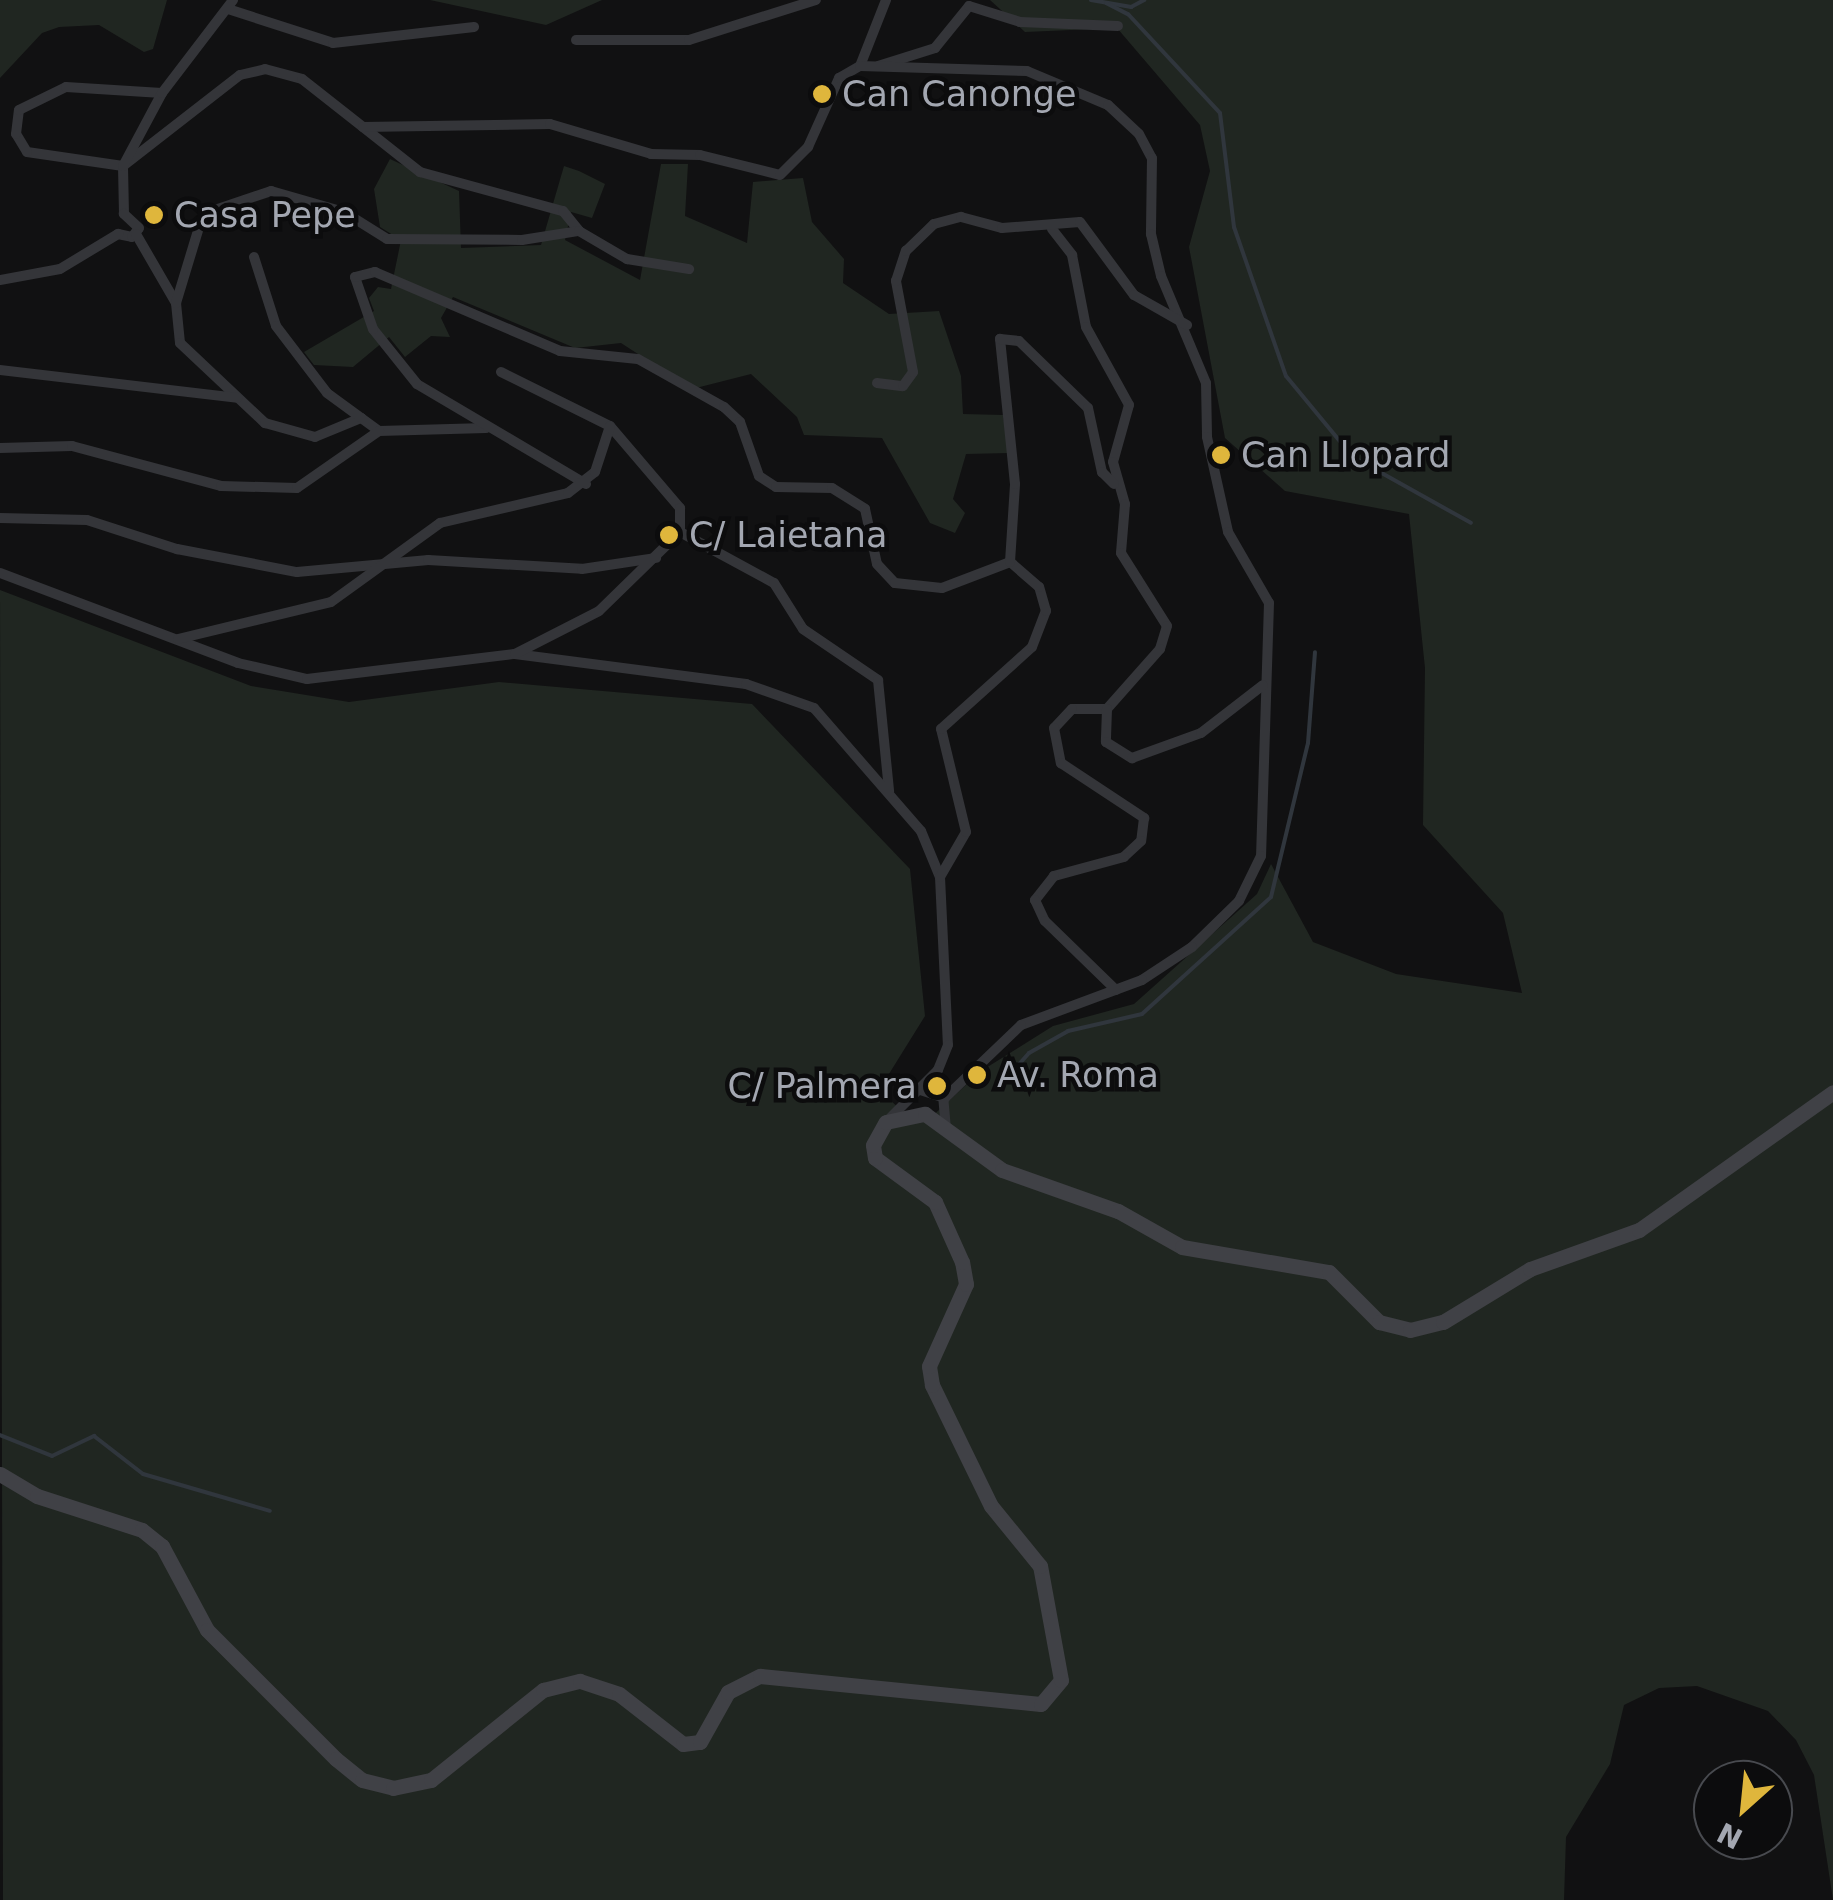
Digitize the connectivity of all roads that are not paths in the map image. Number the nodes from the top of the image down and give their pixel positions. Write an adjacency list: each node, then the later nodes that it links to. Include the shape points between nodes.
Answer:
1 (816, 0): 6 (street, via 689,40)
2 (886, 0): 7 (street)
3 (231, 4): 4 (street, via 332,43); 9 (street)
4 (474, 26)
5 (1118, 26): 8 (street, via 1020,22 985,5 970,6 936,48)
6 (576, 40)
7 (860, 66): 8 (street); 10 (street, via 839,78 808,147 780,175 700,155 651,154 550,124)
8 (877, 66): 21 (street, via 1027,71 1108,106 1139,134 1152,158 1151,234 1160,276)
9 (162, 93): 11 (street); 11 (street, via 66,87 19,110 16,134 27,152)
10 (363, 126): 11 (street, via 302,79 265,69 240,75); 14 (street, via 420,172 563,212)
11 (123, 166): 12 (street)
12 (124, 214): 15 (street); 16 (street, via 138,220)
13 (1052, 230): 21 (street, via 1080,222 1134,295); 26 (street, via 962,217 934,224 906,251 896,281 913,372 904,386); 34 (street, via 1072,254 1086,327 1129,405)
14 (579, 232): 18 (street, via 628,259); 20 (street, via 522,240 387,239 344,212 271,191 204,214)
15 (118, 234): 16 (street); 19 (street, via 60,269)
16 (136, 234): 20 (street)
17 (254, 257): 28 (street, via 276,326 326,394)
18 (689, 269)
19 (0, 280)
20 (176, 303): 27 (street, via 180,343)
21 (1187, 325): 43 (street, via 1206,384 1207,437 1228,532 1268,602)
22 (0, 370): 23 (street)
23 (20, 370): 25 (street); 27 (street)
24 (501, 372): 29 (street)
25 (0, 379)
26 (877, 384)
27 (240, 399): 28 (street, via 296,437 333,433)
28 (362, 418): 31 (street)
29 (610, 426): 33 (street); 36 (street, via 680,508)
30 (488, 428): 31 (street); 33 (street); 38 (street, via 396,362 356,296 362,271 560,351 638,358 724,406 740,422 759,476 776,487 832,488 865,509 877,564 895,584 942,588)
31 (379, 431): 32 (street, via 297,488 221,486 72,446)
32 (0, 448)
33 (586, 484): 39 (street, via 468,511)
34 (1114, 485): 38 (street, via 1102,472 1088,408 1019,341 1000,339 1015,484); 44 (street, via 1125,504 1124,564 1167,626 1167,639)
35 (0, 518): 39 (street, via 87,520 177,549 297,572)
36 (680, 532): 37 (street); 45 (street, via 774,584 804,629 878,680)
37 (656, 558): 39 (street, via 582,569 428,560); 42 (street, via 599,611)
38 (1010, 562): 46 (street, via 1039,587 1046,612 1032,646 941,729 966,832)
39 (379, 568): 41 (street, via 331,602)
40 (0, 573): 41 (street)
41 (178, 639): 42 (street, via 238,664 322,681)
42 (515, 654): 45 (street, via 746,684 806,702)
43 (1263, 686): 44 (street, via 1200,734 1132,758 1106,742); 47 (street, via 1256,868 1239,901 1192,947)
44 (1107, 709): 47 (street, via 1072,709 1054,728 1053,751 1136,809 1144,818 1141,841 1108,867 1046,880 1035,900 1045,921)
45 (890, 794): 46 (street, via 927,840)
46 (940, 877): 48 (street, via 949,1036 943,1062)
47 (1116, 990): 50 (street, via 1021,1026)
48 (919, 1091): 50 (street); 51 (street); 52 (street)
49 (1833, 1092): 53 (street, via 1639,1230 1530,1269 1443,1322 1410,1330 1379,1322 1329,1272 1182,1247 1118,1211 1002,1170)
50 (943, 1095): 51 (street); 53 (street)
51 (922, 1114): 52 (street); 53 (street)
52 (886, 1122): 54 (street, via 875,1158 935,1202 962,1262 966,1284 929,1366 932,1385 991,1506 1040,1566 1061,1680 1041,1704 760,1676 728,1692 700,1742 683,1744 619,1694 580,1681 543,1690 430,1780 392,1788 349,1770 207,1630 162,1546 142,1530 36,1496)
53 (946, 1128)
54 (0, 1474)

